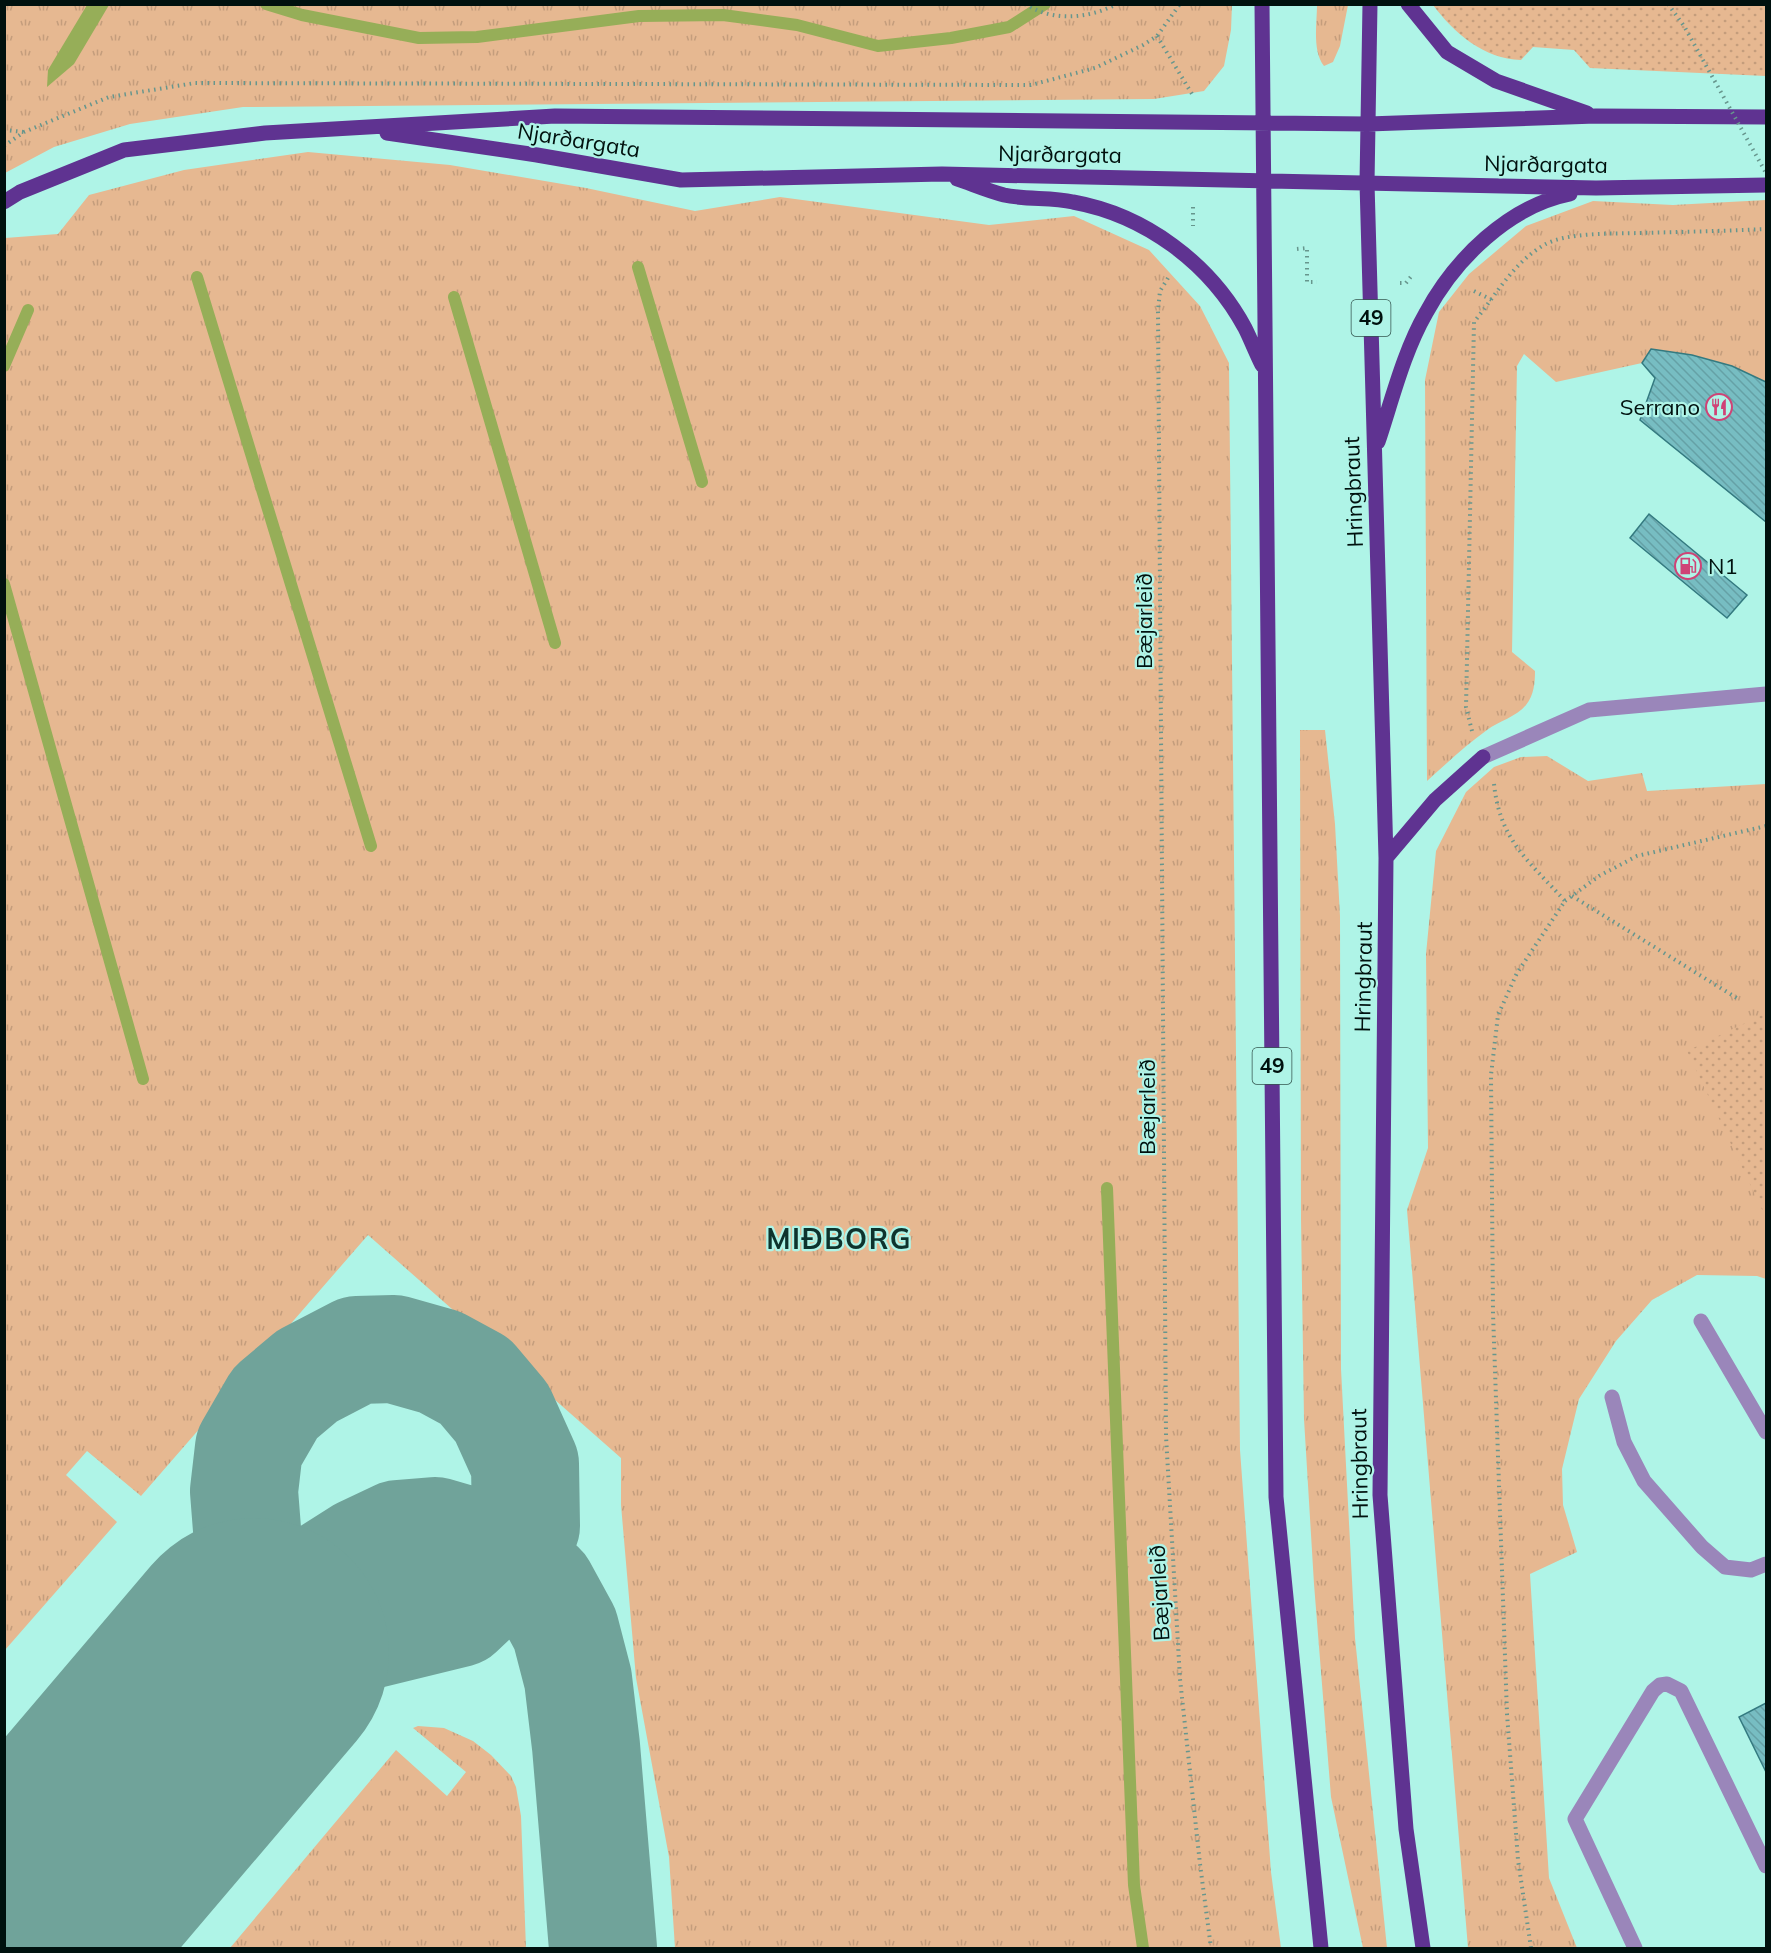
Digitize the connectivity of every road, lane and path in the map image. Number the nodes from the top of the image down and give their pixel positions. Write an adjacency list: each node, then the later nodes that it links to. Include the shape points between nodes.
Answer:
1 (1025, 4): 2 (path, via 1063,18 1100,13)
2 (1117, 4)
3 (1180, 4): 8 (path)
4 (1262, 4): 12 (main road, 49)
5 (1370, 4): 13 (main road, Hringbraut / 49)
6 (1408, 4): 10 (main road, via 1447,52 1496,81)
7 (1668, 4): 18 (path, bridge)
8 (1157, 36): 9 (path); 16 (path, via 1095,68 1031,85 195,83 109,97)
9 (1192, 94)
10 (1596, 116): 11 (main road, Njarðargata); 13 (main road, Njarðargata)
11 (1767, 117)
12 (1263, 122): 13 (main road, Njarðargata); 14 (main road, Njarðargata, via 555,116); 20 (main road, 49)
13 (1368, 124): 21 (main road, Hringbraut / 49)
14 (357, 129): 19 (main road, Njarðargata, via 681,180); 24 (main road, Njarðargata, via 266,134 124,150)
15 (4, 130): 16 (path)
16 (24, 132): 17 (path)
17 (4, 146)
18 (1767, 173)
19 (942, 174): 20 (main road, Njarðargata); 29 (main road, via 1005,195 1073,202 1123,216 1161,236 1218,289 1244,326)
20 (1263, 181): 21 (main road, Njarðargata); 29 (main road, 49)
21 (1367, 183): 23 (main road, Njarðargata); 30 (main road, Hringbraut / 49)
22 (1767, 185): 23 (main road, Njarðargata)
23 (1596, 189): 30 (main road, via 1552,198 1529,208 1494,231 1449,277 1415,335)
24 (4, 202)
25 (1767, 229): 32 (path, via 1582,235 1546,244 1508,276 1474,322 1466,707)
26 (1297, 249): 28 (path, via 1307,248 1307,282)
27 (1170, 275): 45 (path, Bæjarleið, via 1160,291 1158,310 1166,1436 1180,1679)
28 (1317, 282)
29 (1265, 371): 46 (main road, 49, via 1276,1497)
30 (1374, 453): 36 (main road, Hringbraut / 49)
31 (1767, 694): 33 (lane, via 1589,710)
32 (1475, 741)
33 (1483, 757): 36 (main road, via 1435,800)
34 (1494, 776): 38 (path, via 1496,803 1504,828 1517,849)
35 (1767, 826): 37 (path, via 1637,856)
36 (1386, 858): 47 (main road, Hringbraut / 49, via 1380,1495 1406,1829)
37 (1572, 896): 38 (path); 39 (path)
38 (1565, 901): 48 (path, via 1517,973 1498,1015 1491,1075 1493,1313 1507,1714 1518,1860)
39 (1740, 1000)
40 (1701, 1321): 42 (lane)
41 (1612, 1397): 43 (lane, via 1624,1442 1644,1481 1702,1547 1725,1567 1751,1570)
42 (1767, 1432)
43 (1767, 1564)
44 (1767, 1866): 49 (lane, via 1681,1691 1660,1685 1575,1819)
45 (1211, 1948)
46 (1321, 1948)
47 (1423, 1948)
48 (1531, 1948)
49 (1635, 1948)

